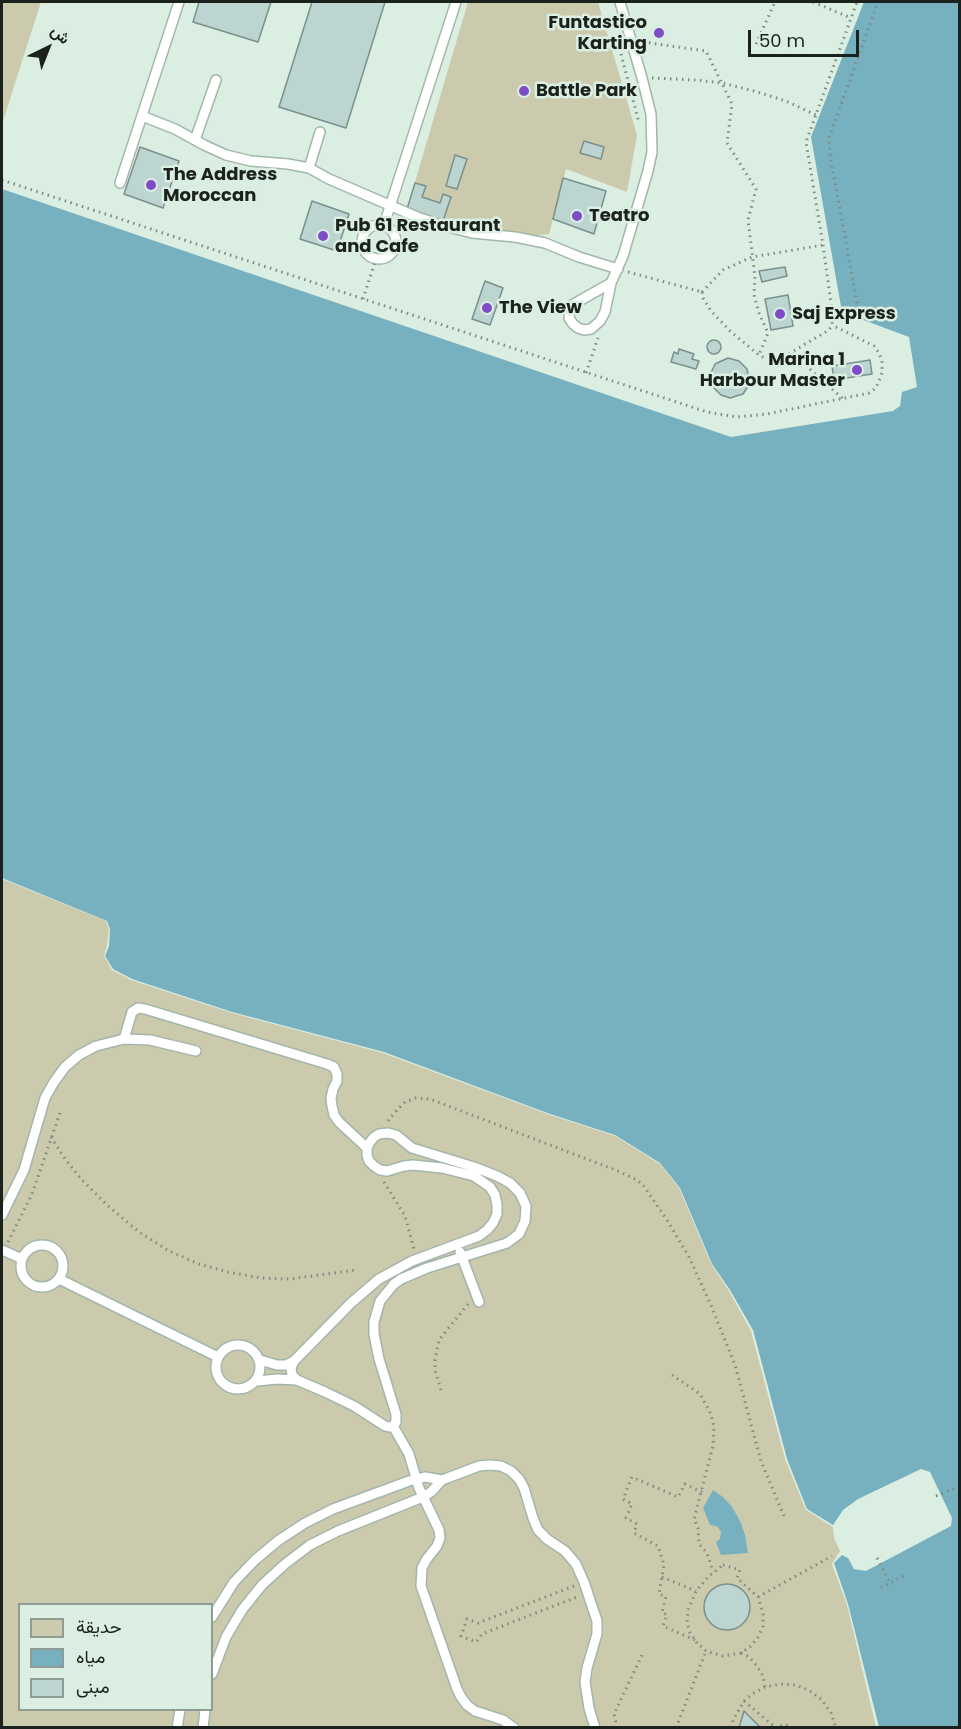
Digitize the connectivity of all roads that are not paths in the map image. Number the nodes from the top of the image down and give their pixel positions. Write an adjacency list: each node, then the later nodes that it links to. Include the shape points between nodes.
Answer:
1 (179, 2): 5 (lane)
2 (456, 2): 10 (lane)
3 (620, 2): 12 (lane, via 651,114 652,152)
4 (216, 80): 7 (lane)
5 (142, 116): 7 (lane); 9 (lane)
6 (320, 132): 8 (lane)
7 (195, 140): 8 (lane, via 239,158)
8 (309, 168): 10 (lane)
9 (120, 183)
10 (390, 205): 11 (lane); 12 (lane, via 444,226 538,241)
11 (384, 225): 11 (lane, via 373,225 362,238 366,254 376,259 389,256 396,246 394,233)
12 (618, 269): 13 (lane)
13 (611, 283): 13 (lane, via 572,305 573,324 584,330 600,321)
14 (124, 1039): 15 (lane, via 150,1040); 16 (lane, via 132,1012 138,1008 334,1067 334,1115); 17 (lane, via 79,1055 54,1082 45,1098 24,1170)
15 (196, 1051)
16 (367, 1148): 18 (lane, via 369,1161 380,1170 413,1165 442,1168 474,1176 490,1187 497,1204 493,1223 479,1236); 20 (lane, via 380,1134 396,1135 412,1148 497,1176 520,1193 526,1206 519,1234 507,1242)
17 (2, 1215)
18 (457, 1244): 20 (lane); 26 (lane, via 395,1269 364,1291)
19 (3, 1250): 21 (lane)
20 (462, 1256): 23 (lane); 29 (lane, via 401,1279 380,1301 374,1334 396,1414)
21 (22, 1259): 22 (lane, via 24,1278 35,1287 48,1287); 22 (lane, via 36,1246 55,1249 62,1260)
22 (59, 1279): 24 (lane)
23 (478, 1299)
24 (218, 1357): 25 (lane, via 231,1346 240,1345 249,1347); 28 (lane, via 217,1376 222,1384 240,1390)
25 (260, 1360): 26 (lane, via 277,1365); 28 (lane)
26 (294, 1361): 27 (lane, via 292,1375)
27 (297, 1380): 28 (lane); 29 (lane, via 354,1406 385,1426)
28 (257, 1381)
29 (393, 1426): 30 (lane, via 409,1454)
30 (416, 1479): 31 (lane); 32 (lane); 33 (lane, via 333,1509 279,1540 234,1582)
31 (442, 1480): 32 (lane); 40 (lane, via 479,1466 501,1466 511,1471 524,1488 538,1530 571,1557 597,1621 585,1682)
32 (423, 1497): 34 (lane, via 338,1531 285,1564 242,1610); 39 (lane, via 440,1538 422,1568 421,1586 461,1697 475,1711)
33 (213, 1615)
34 (213, 1671)
35 (180, 1711): 37 (lane)
36 (205, 1711): 38 (lane)
37 (177, 1728)
38 (203, 1728)
39 (514, 1728)
40 (595, 1728)

